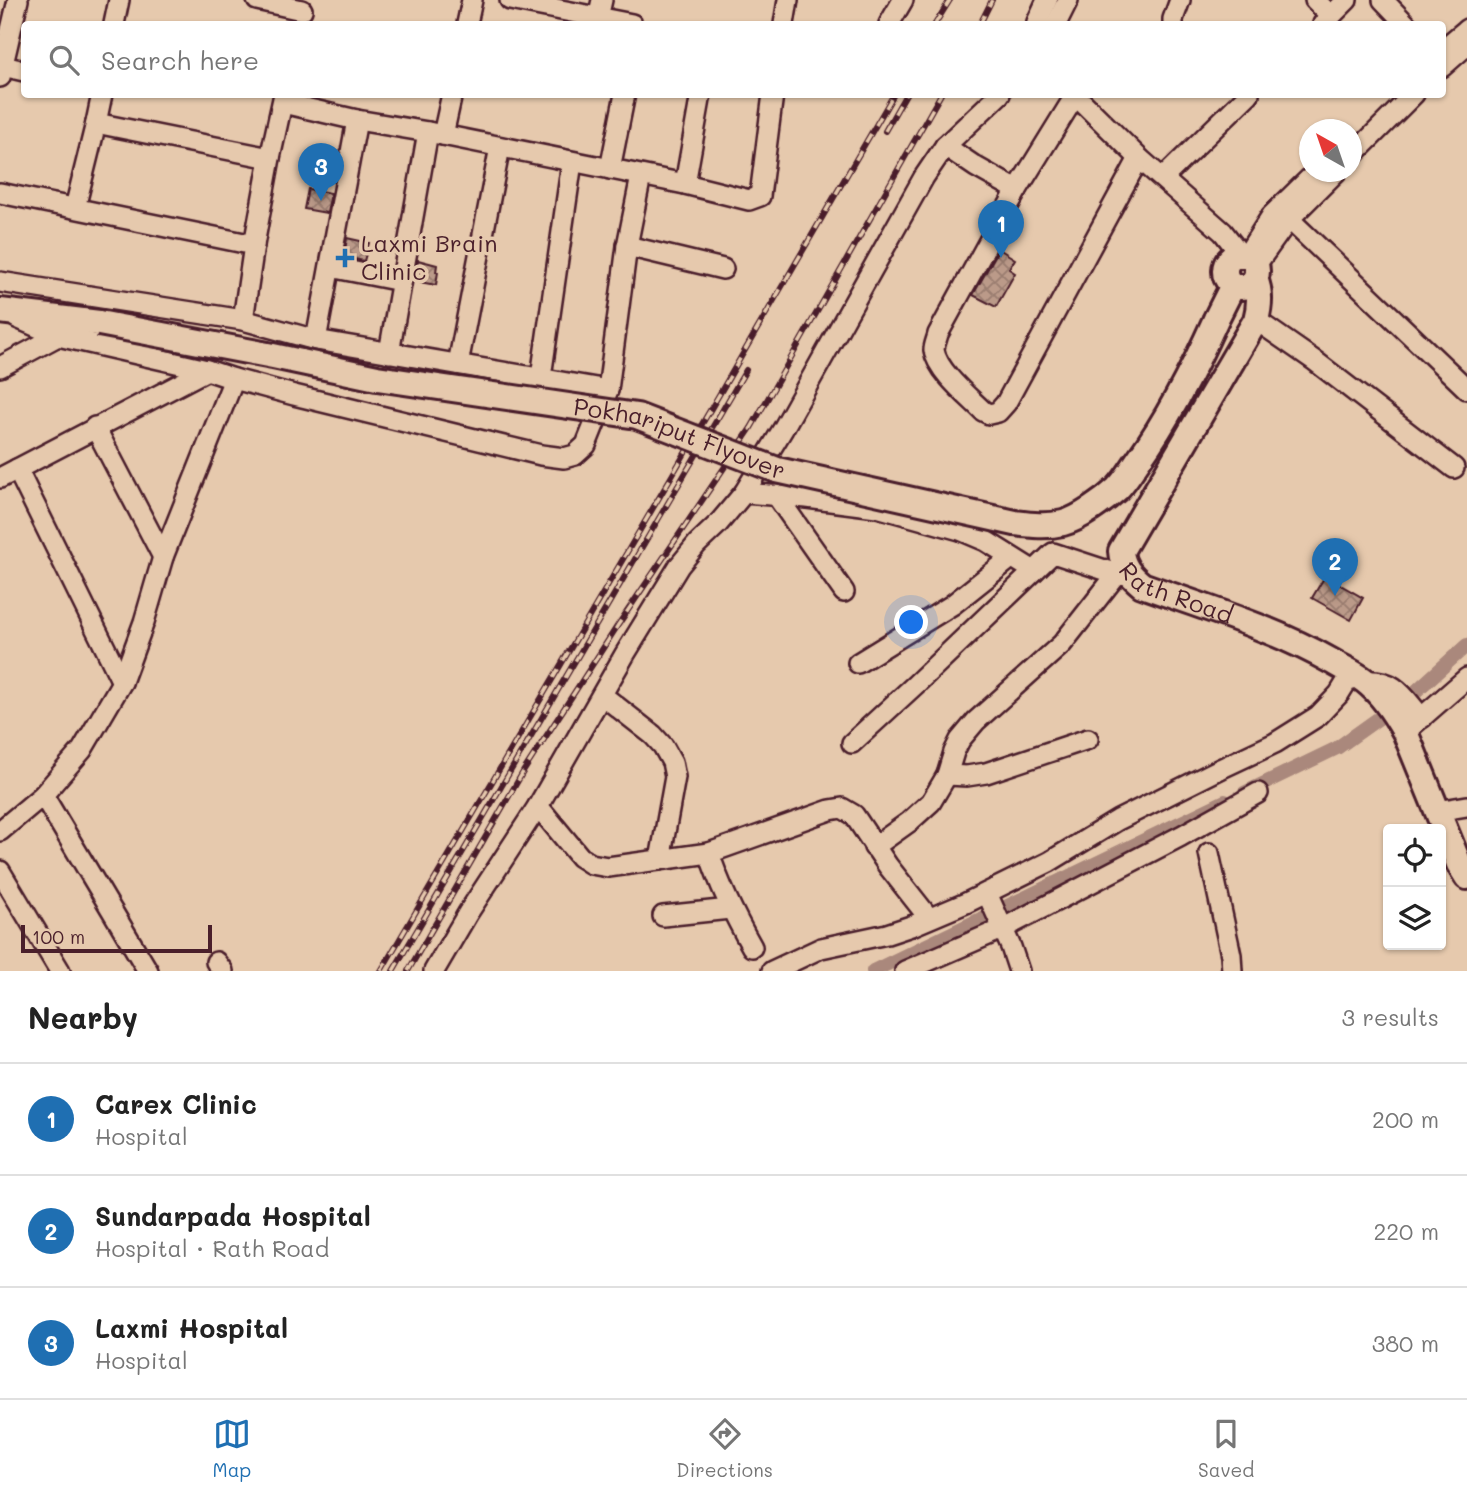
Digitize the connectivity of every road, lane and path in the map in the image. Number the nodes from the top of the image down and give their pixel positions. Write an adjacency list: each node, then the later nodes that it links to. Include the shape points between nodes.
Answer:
1 (18, 0): 31 (street)
2 (119, 0): 17 (street)
3 (257, 0): 15 (street)
4 (472, 0): 18 (street)
5 (788, 0): 20 (street)
6 (903, 0): 21 (street)
7 (1047, 0): 22 (street)
8 (1068, 0): 23 (street)
9 (1180, 0): 24 (street)
10 (1315, 0): 16 (street)
11 (1348, 0): 16 (street)
12 (1383, 0): 25 (street)
13 (523, 1): 14 (street)
14 (600, 9): 19 (street)
15 (302, 12)
16 (1327, 20)
17 (115, 21)
18 (468, 21)
19 (626, 21)
20 (784, 21)
21 (892, 21)
22 (1037, 21)
23 (1058, 21)
24 (1173, 21)
25 (1403, 21)
26 (1467, 29): 28 (street)
27 (1467, 45): 29 (street)
28 (1446, 47)
29 (1446, 64)
30 (21, 71): 31 (street)
31 (1, 72)
32 (101, 98): 45 (street)
33 (450, 98): 47 (street)
34 (624, 98): 54 (street)
35 (700, 98): 59 (street)
36 (772, 98): 59 (street, via 760,196 749,200)
37 (996, 98): 48 (street)
38 (1072, 98): 60 (street)
39 (1077, 98): 52 (street)
40 (1237, 98): 56 (street)
41 (1392, 98): 46 (street)
42 (1410, 98): 49 (street)
43 (284, 99): 44 (street); 51 (street)
44 (356, 120): 47 (street); 66 (street)
45 (96, 123): 51 (street); 62 (street)
46 (1362, 127)
47 (436, 134): 50 (street); 69 (street)
48 (945, 146): 60 (street); 87 (street)
49 (1362, 146)
50 (500, 147): 53 (street); 77 (street)
51 (270, 158): 64 (street)
52 (1139, 158): 56 (street); 60 (street, via 1006,403 989,414 947,374 934,348)
53 (572, 162): 54 (street); 80 (street)
54 (610, 169): 55 (street)
55 (641, 176): 59 (street); 65 (street)
56 (1163, 178): 67 (street, via 1223,232)
57 (1306, 182): 67 (street, via 1261,230)
58 (1326, 182): 63 (street)
59 (685, 184)
60 (1017, 190)
61 (0, 193): 62 (street)
62 (75, 208): 64 (street)
63 (1289, 219): 67 (street); 82 (street)
64 (254, 245): 72 (street)
65 (627, 246): 68 (street); 83 (street)
66 (330, 267): 69 (street); 75 (street)
67 (1246, 268): 71 (main road, Pokhariput Flyover, bridge, via 1176,400 1118,488 1065,523 1042,526 777,470 637,416 377,378 99,323); 73 (main road, Rath Road, via 1260,294)
68 (723, 269)
69 (401, 281): 76 (street)
70 (0, 282): 72 (street)
71 (0, 311): 74 (street)
72 (243, 320): 75 (street)
73 (1256, 320): 85 (street); 92 (main road, Rath Road, via 1121,551)
74 (58, 336): 78 (street); 79 (street)
75 (316, 340): 76 (street)
76 (389, 353): 77 (street)
77 (458, 364): 80 (street)
78 (0, 368)
79 (207, 370): 81 (street); 84 (street)
80 (541, 377): 83 (street)
81 (234, 379): 83 (street, via 564,458 586,445); 89 (street)
82 (1467, 388)
83 (608, 390)
84 (95, 427): 86 (street); 89 (street)
85 (1454, 468)
86 (9, 473): 96 (street)
87 (744, 493): 88 (street); 98 (street, via 679,566)
88 (776, 495): 90 (street, via 877,507 960,530); 93 (street)
89 (163, 557): 96 (street)
90 (1011, 558): 91 (street); 94 (street, via 951,605)
91 (1034, 571): 92 (street, via 1053,553); 101 (street)
92 (1124, 575): 97 (main road, Rath Road, via 1280,636); 102 (street, via 1062,644 976,721 960,740)
93 (844, 592)
94 (858, 663)
95 (1467, 678): 99 (street)
96 (122, 681): 104 (street, via 82,750)
97 (1374, 685): 99 (main road, Rath Road); 115 (street, via 1339,694 1318,716 1275,743 1118,820)
98 (602, 695): 105 (street); 112 (street, via 653,735 672,762 675,777)
99 (1409, 719): 107 (main road, Rath Road)
100 (1088, 739): 102 (street, via 986,773)
101 (852, 743)
102 (947, 775): 109 (street, via 931,802)
103 (1258, 793): 119 (street)
104 (43, 795): 108 (street); 122 (street)
105 (538, 806): 112 (street, via 580,857 592,864 608,867); 123 (street)
106 (1467, 806): 107 (street)
107 (1437, 811): 114 (main road, Rath Road)
108 (0, 831)
109 (874, 847): 110 (street, via 854,815 842,808); 118 (street)
110 (709, 853): 112 (street); 116 (street)
111 (1209, 853): 127 (street)
112 (660, 860)
113 (0, 871): 121 (street)
114 (1467, 877)
115 (987, 893): 118 (street); 119 (street)
116 (730, 909): 117 (street); 120 (street)
117 (663, 916)
118 (929, 918): 124 (street, via 887,934 821,948)
119 (1002, 929): 125 (street); 126 (street)
120 (752, 947)
121 (60, 971)
122 (148, 971)
123 (434, 971)
124 (772, 971)
125 (905, 971)
126 (1019, 971)
127 (1232, 971)

